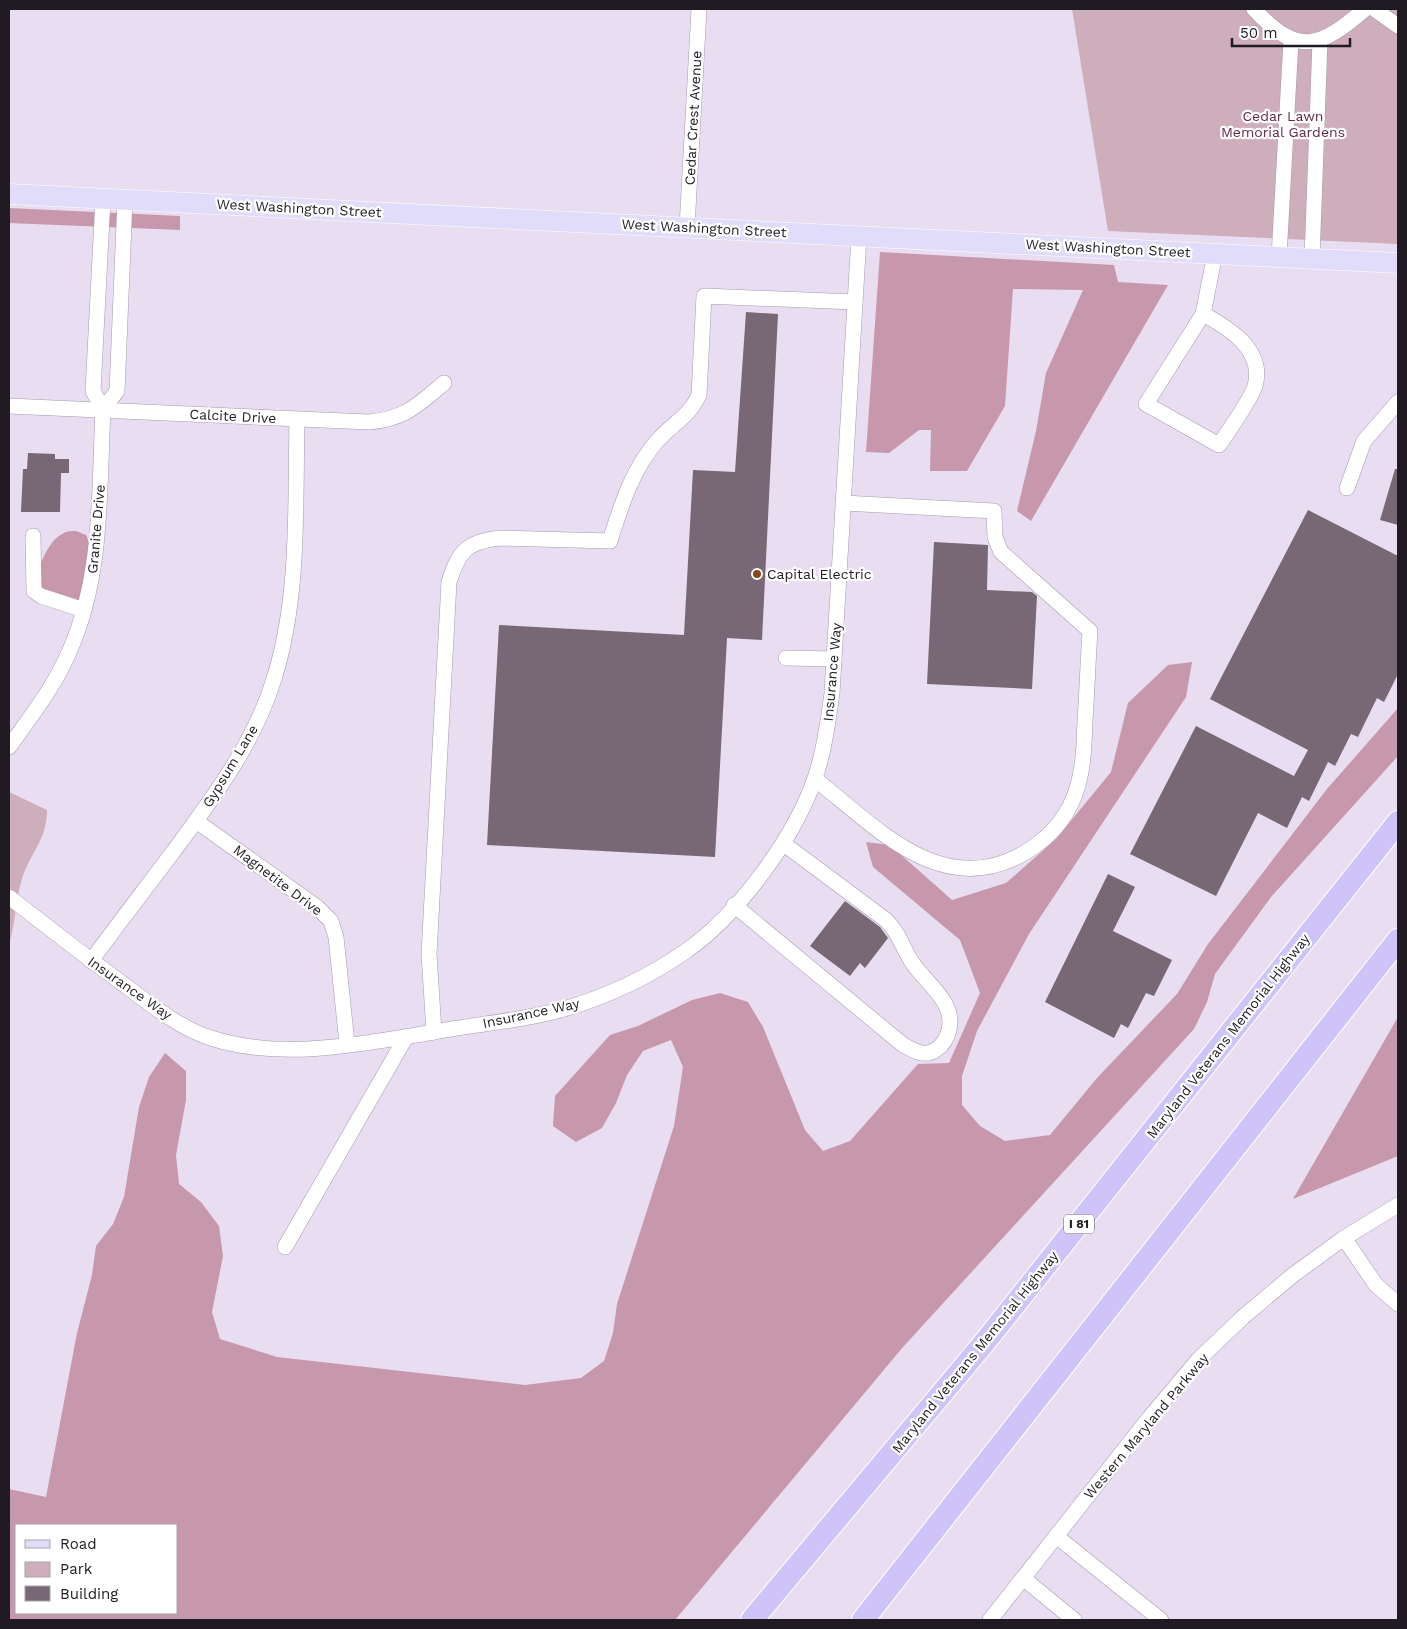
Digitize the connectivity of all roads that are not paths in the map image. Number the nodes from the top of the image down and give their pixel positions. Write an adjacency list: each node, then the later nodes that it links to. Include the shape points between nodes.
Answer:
1 (699, 9): 11 (street, Cedar Crest Avenue)
2 (1254, 9): 6 (street, via 1274,30)
3 (1366, 9): 7 (street)
4 (1374, 9): 5 (street)
5 (1398, 26)
6 (1291, 40): 7 (street); 14 (street)
7 (1320, 41): 15 (street)
8 (9, 194): 9 (main road, West Washington Street)
9 (103, 199): 10 (main road, West Washington Street); 22 (street, Granite Drive, via 93,391)
10 (125, 200): 11 (main road, West Washington Street); 22 (street, Granite Drive, via 116,391)
11 (687, 227): 12 (main road, West Washington Street)
12 (859, 236): 13 (main road, West Washington Street); 17 (street, Insurance Way)
13 (1215, 254): 14 (main road, West Washington Street); 18 (street)
14 (1279, 257): 15 (main road, West Washington Street)
15 (1312, 259): 16 (main road, West Washington Street)
16 (1398, 263)
17 (855, 302): 25 (street, Insurance Way); 39 (street, via 704,296 699,395 693,408 657,441 633,476 610,541 484,540 467,546 456,561 449,582 429,954)
18 (1203, 314): 18 (street, via 1226,326 1242,340 1252,355 1256,371 1255,387 1219,445 1146,404)
19 (444, 383): 23 (street, Calcite Drive, via 410,412 386,421)
20 (1398, 402): 24 (street, via 1364,441)
21 (9, 406): 22 (street, Calcite Drive)
22 (103, 409): 23 (street, Calcite Drive); 27 (street, Granite Drive, via 97,544)
23 (297, 420): 32 (street, Gypsum Lane, via 293,585 274,679 251,735)
24 (1347, 488)
25 (843, 503): 29 (street, Insurance Way); 31 (street, via 994,511 995,537 1001,552 1090,631 1082,768 1070,807 1058,827 1039,844 992,866 968,868 945,867 918,858)
26 (33, 536): 27 (street, via 34,591)
27 (84, 610): 30 (street, Granite Drive, via 70,652 51,687)
28 (786, 658): 29 (street)
29 (834, 659): 31 (street, Insurance Way, via 826,732)
30 (9, 747)
31 (815, 779): 34 (street, Insurance Way)
32 (196, 821): 38 (street, Gypsum Lane); 41 (street, Magnetite Drive, via 301,895 331,921 336,937)
33 (1398, 822): 48 (highway, Maryland Veterans Memorial Highway / I 81, via 984,1343)
34 (784, 844): 36 (street, Insurance Way); 36 (street, via 896,930 909,958 945,1002 950,1014 948,1036 942,1046 924,1054 902,1044)
35 (9, 897): 38 (street, Insurance Way)
36 (734, 905): 39 (street, Insurance Way, via 689,949 650,974 606,995 521,1019)
37 (1398, 940): 49 (highway)
38 (91, 961): 41 (street, Insurance Way, via 159,1011 209,1038 260,1050)
39 (434, 1032): 40 (street, Insurance Way)
40 (406, 1037): 41 (street, Insurance Way); 44 (street)
41 (347, 1044)
42 (1398, 1204): 43 (street, Western Maryland Parkway)
43 (1344, 1238): 45 (street, via 1376,1285); 46 (street, Western Maryland Parkway, via 1293,1275 1198,1360)
44 (285, 1247)
45 (1398, 1304)
46 (1056, 1536): 47 (street, Western Maryland Parkway); 52 (street)
47 (1023, 1578): 50 (street, Western Maryland Parkway); 51 (street)
48 (752, 1620)
49 (863, 1620)
50 (990, 1620)
51 (1074, 1620)
52 (1161, 1620)

